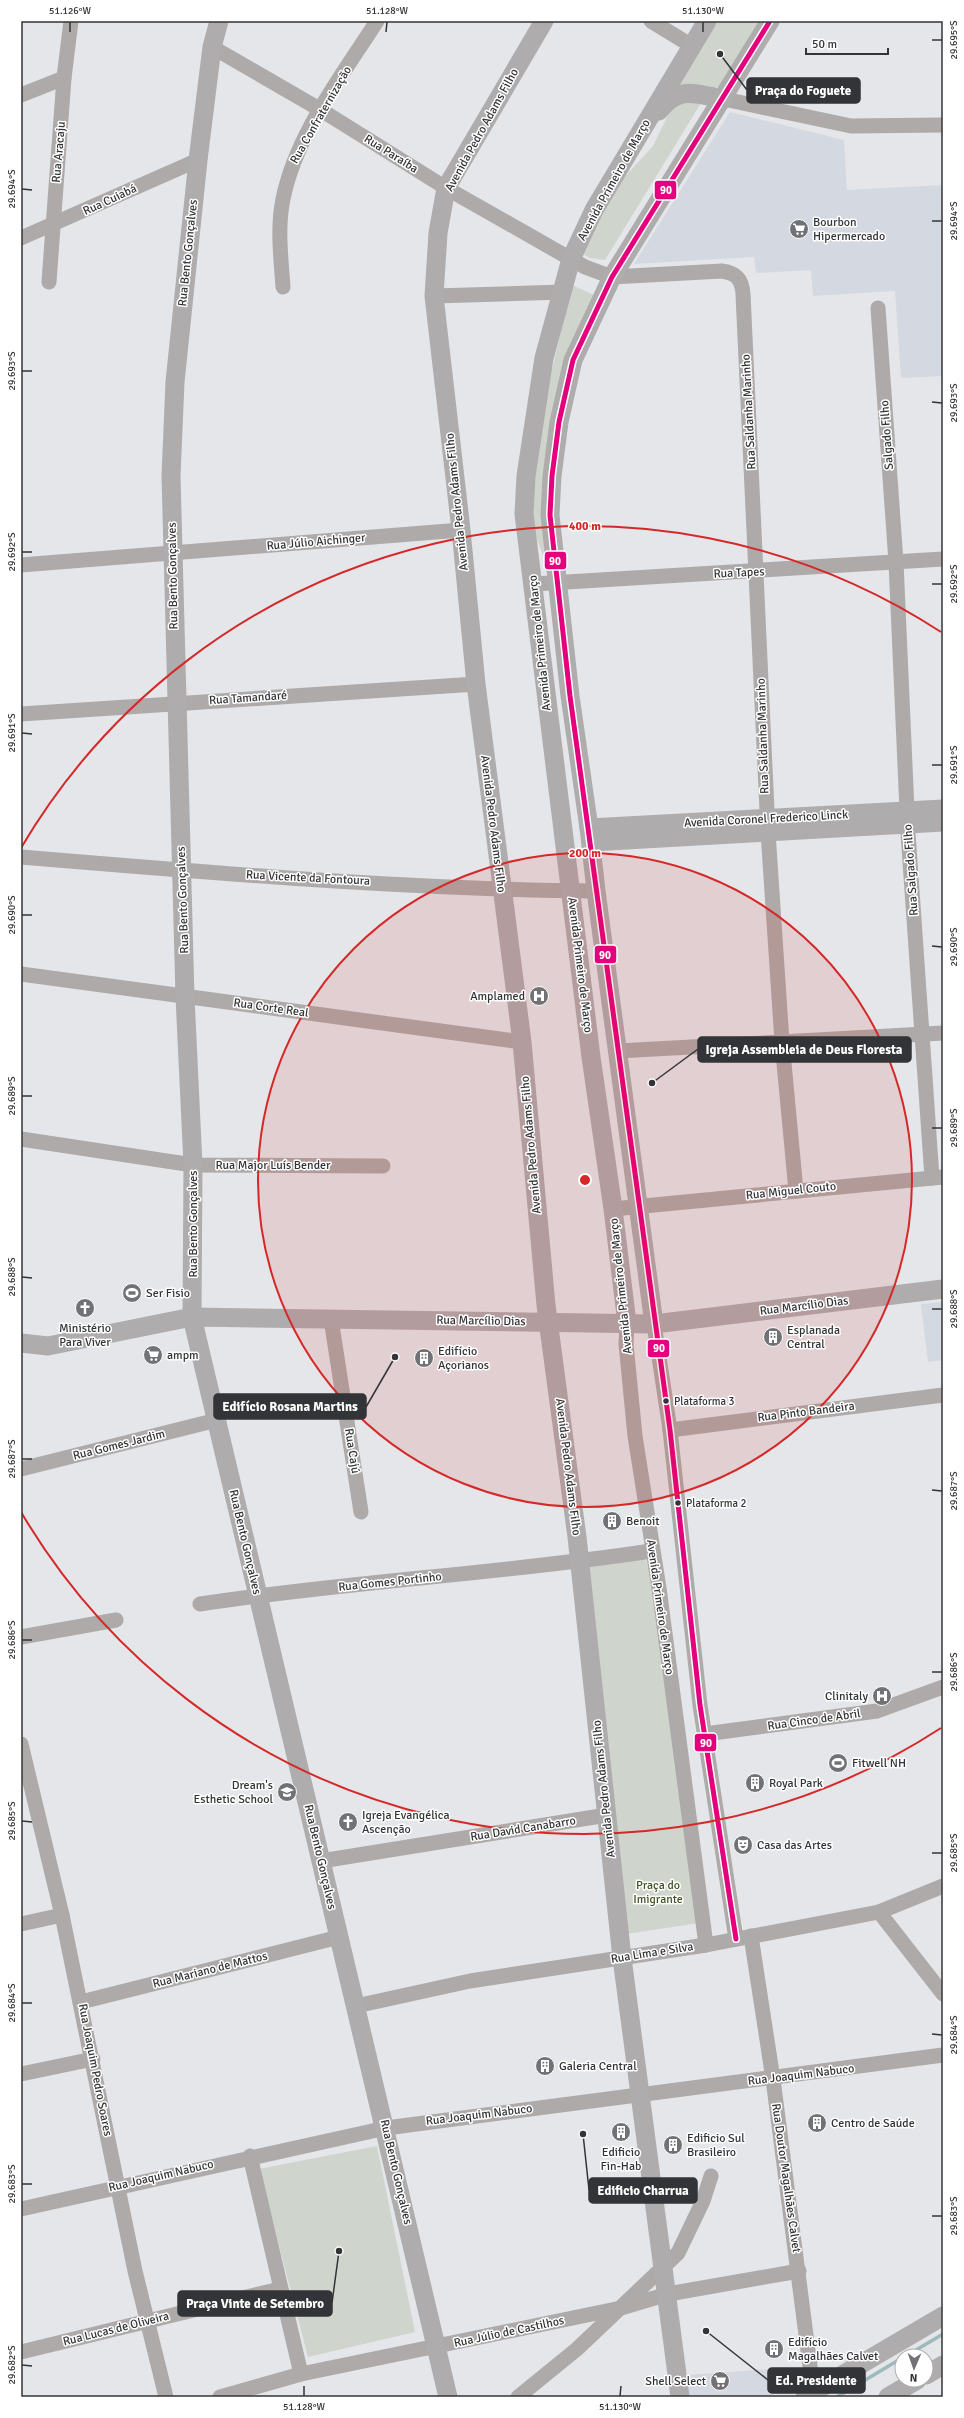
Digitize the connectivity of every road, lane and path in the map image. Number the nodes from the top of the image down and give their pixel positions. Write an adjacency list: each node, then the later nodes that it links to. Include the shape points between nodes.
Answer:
1 (71, 21): 11 (street, Rua Aracaju)
2 (207, 21): 10 (main road, Rua Bento Gonçalves)
3 (219, 21): 10 (main road, Rua Bento Gonçalves)
4 (377, 21): 14 (street, Rua Confraternização)
5 (544, 21): 18 (main road, Avenida Pedro Adams Filho)
6 (651, 21): 9 (street)
7 (707, 21): 9 (main road, Avenida Primeiro de Março)
8 (770, 21): 13 (main road, Avenida Primeiro de Março)
9 (692, 46): 16 (main road, Avenida Primeiro de Março)
10 (212, 47): 14 (street, Rua Paraíba); 17 (main road, Rua Bento Gonçalves)
11 (64, 78): 12 (street); 19 (street, Rua Aracaju)
12 (21, 95)
13 (724, 99): 15 (street, via 851,126); 16 (main road, via 687,93 671,98); 22 (main road, Avenida Primeiro de Março)
14 (321, 110): 18 (street, Rua Paraíba); 24 (street, Rua Confraternização, via 290,168 282,200 279,227)
15 (943, 124)
16 (625, 158): 21 (main road, Avenida Primeiro de Março, via 594,210)
17 (198, 160): 19 (street, Rua Cuiabá); 29 (main road, Rua Bento Gonçalves, via 174,400 171,476)
18 (446, 188): 21 (street, Rua Paraíba); 26 (main road, Avenida Pedro Adams Filho, via 438,233)
19 (53, 226): 20 (street, Rua Cuiabá); 23 (street, Rua Aracaju)
20 (21, 238)
21 (571, 259): 22 (street, Rua Paraíba); 25 (main road, Avenida Primeiro de Março)
22 (612, 277): 33 (street, Rua Saldanha Marinho, via 731,272 740,280 743,294); 34 (main road, Avenida Primeiro de Março, via 573,360 559,422 550,515)
23 (49, 282)
24 (283, 287)
25 (562, 292): 26 (street); 35 (main road, Avenida Primeiro de Março, via 544,358 526,476 524,514)
26 (434, 296): 28 (main road, Avenida Pedro Adams Filho)
27 (878, 308): 31 (street, Salgado Filho)
28 (461, 530): 29 (street, Rua Júlio Aichinger); 36 (main road, Avenida Pedro Adams Filho)
29 (172, 554): 32 (street, Rua Júlio Aichinger); 37 (main road, Rua Bento Gonçalves)
30 (943, 559): 31 (street, Rua Tapes)
31 (896, 562): 33 (street, Rua Tapes); 40 (street, Rua Salgado Filho)
32 (21, 565)
33 (756, 572): 34 (street, Rua Tapes); 42 (street, Rua Saldanha Marinho)
34 (557, 583): 35 (street, Rua Tapes); 43 (main road, Avenida Primeiro de Março)
35 (534, 584): 47 (main road, Avenida Primeiro de Março)
36 (476, 684): 37 (street, Rua Tamandaré); 46 (main road, Avenida Pedro Adams Filho)
37 (176, 703): 38 (street, Rua Tamandaré); 45 (main road, Rua Bento Gonçalves)
38 (21, 714)
39 (943, 809): 40 (main road, Avenida Coronel Frederico Linck)
40 (907, 818): 41 (main road, Avenida Coronel Frederico Linck); 42 (main road, Avenida Coronel Frederico Linck); 52 (street, Rua Salgado Filho)
41 (943, 822)
42 (767, 826): 43 (main road, Avenida Coronel Frederico Linck); 54 (street, Rua Saldanha Marinho)
43 (590, 835): 48 (main road, Avenida Primeiro de Março)
44 (21, 857): 45 (street, Rua Vicente da Fontoura)
45 (182, 870): 46 (street, Rua Vicente da Fontoura); 50 (main road, Rua Bento Gonçalves)
46 (501, 889): 47 (street, Rua Vicente da Fontoura); 53 (main road, Avenida Pedro Adams Filho)
47 (570, 891): 48 (street, Rua Vicente da Fontoura); 62 (main road, Avenida Primeiro de Março)
48 (596, 891): 55 (main road, Avenida Primeiro de Março)
49 (21, 974): 50 (street, Rua Corte Real)
50 (185, 997): 53 (street, Rua Corte Real); 57 (main road, Rua Bento Gonçalves)
51 (943, 1033): 52 (street)
52 (922, 1034): 54 (street); 59 (street, Rua Salgado Filho)
53 (522, 1042): 66 (main road, Avenida Pedro Adams Filho)
54 (782, 1042): 55 (street); 60 (street, Rua Saldanha Marinho)
55 (618, 1051): 61 (main road, Avenida Primeiro de Março)
56 (21, 1139): 57 (street, Rua Major Luís Bender)
57 (193, 1164): 58 (street, Rua Major Luís Bender); 64 (main road, Rua Bento Gonçalves)
58 (383, 1166)
59 (938, 1177): 60 (street, Rua Miguel Couto)
60 (796, 1191): 61 (street, Rua Miguel Couto)
61 (640, 1206): 62 (street, Rua Miguel Couto); 68 (main road, Avenida Primeiro de Março)
62 (613, 1209): 67 (main road, Avenida Primeiro de Março)
63 (943, 1289): 68 (main road, Rua Marcílio Dias)
64 (192, 1317): 65 (main road, Rua Marcílio Dias); 69 (main road, Rua Marcílio Dias, via 48,1346); 71 (main road, Rua Bento Gonçalves)
65 (332, 1319): 66 (main road, Rua Marcílio Dias); 74 (street, Rua Cajú)
66 (548, 1321): 67 (main road, Rua Marcílio Dias); 76 (main road, Avenida Pedro Adams Filho)
67 (627, 1323): 68 (main road, Rua Marcílio Dias); 75 (street, Avenida Primeiro de Março, via 626,1344 635,1436)
68 (654, 1324): 72 (street, Avenida Primeiro de Março)
69 (21, 1343)
70 (943, 1395): 72 (street, Rua Pinto Bandeira)
71 (217, 1420): 73 (street, Rua Gomes Jardim); 77 (main road, Rua Bento Gonçalves)
72 (670, 1430): 82 (street, Avenida Primeiro de Março)
73 (21, 1470)
74 (361, 1512)
75 (651, 1551): 76 (street, Rua Gomes Portinho); 93 (street, Avenida Primeiro de Março, via 659,1588)
76 (580, 1563): 77 (street, Rua Gomes Portinho); 84 (main road, Avenida Pedro Adams Filho)
77 (257, 1595): 78 (street, Rua Gomes Portinho); 85 (main road, Rua Bento Gonçalves)
78 (200, 1604)
79 (116, 1620): 80 (street)
80 (21, 1637)
81 (943, 1687): 82 (street, Rua Cinco de Abril, via 877,1711)
82 (705, 1734): 92 (street, Avenida Primeiro de Março)
83 (21, 1744): 88 (street, Rua Joaquim Pedro Soares)
84 (606, 1815): 85 (street, Rua David Canabarro); 94 (main road, Avenida Pedro Adams Filho)
85 (321, 1861): 91 (main road, Rua Bento Gonçalves)
86 (943, 1886): 87 (street, Rua Lima e Silva)
87 (879, 1912): 90 (street, Rua Lima e Silva); 95 (street)
88 (62, 1915): 89 (street); 96 (street, Rua Joaquim Pedro Soares)
89 (21, 1924)
90 (751, 1936): 92 (street, Rua Lima e Silva); 101 (street, Rua Doutor Magalhães Calvet)
91 (339, 1937): 96 (street, Rua Mariano de Mattos); 97 (main road, Rua Bento Gonçalves)
92 (736, 1939): 93 (street, Rua Lima e Silva)
93 (706, 1945): 94 (street, Rua Lima e Silva)
94 (622, 1958): 97 (street, Rua Lima e Silva, via 470,1981); 102 (main road, Avenida Pedro Adams Filho)
95 (943, 1994)
96 (81, 2002): 99 (street, Rua Joaquim Pedro Soares)
97 (356, 2006): 103 (main road, Rua Bento Gonçalves)
98 (943, 2056): 101 (street, Rua Joaquim Nabuco)
99 (93, 2059): 100 (street); 106 (street, Rua Joaquim Pedro Soares)
100 (21, 2074)
101 (773, 2079): 102 (street, Rua Joaquim Nabuco); 109 (street, Rua Doutor Magalhães Calvet)
102 (639, 2094): 103 (street, Rua Joaquim Nabuco); 108 (main road, Avenida Pedro Adams Filho)
103 (386, 2128): 104 (street, Rua Joaquim Nabuco); 115 (main road, Rua Bento Gonçalves)
104 (250, 2156): 106 (street, Rua Joaquim Nabuco); 110 (street)
105 (711, 2176): 108 (street, via 703,2201 678,2252)
106 (118, 2186): 107 (street, Rua Joaquim Nabuco); 114 (street, Rua Joaquim Pedro Soares)
107 (21, 2209)
108 (663, 2268): 111 (main road, Avenida Pedro Adams Filho); 112 (street)
109 (798, 2271): 111 (street, Rua Júlio de Castilhos); 121 (street, Rua Doutor Magalhães Calvet)
110 (280, 2289): 114 (street, Rua Lucas de Oliveira); 119 (street)
111 (668, 2294): 112 (street, Rua Júlio de Castilhos); 126 (main road, Avenida Pedro Adams Filho)
112 (622, 2308): 115 (street, Rua Júlio de Castilhos); 125 (street)
113 (943, 2316): 121 (main road)
114 (148, 2322): 116 (street, Rua Lucas de Oliveira); 122 (street, Rua Joaquim Pedro Soares)
115 (436, 2347): 119 (street, Rua Júlio de Castilhos); 124 (main road, Rua Bento Gonçalves)
116 (21, 2352)
117 (943, 2365): 118 (main road)
118 (934, 2370)
119 (301, 2374): 123 (street, Rua Júlio de Castilhos)
120 (903, 2388): 127 (main road)
121 (811, 2396)
122 (166, 2397)
123 (220, 2397)
124 (448, 2397)
125 (518, 2397)
126 (680, 2397)
127 (888, 2397)

